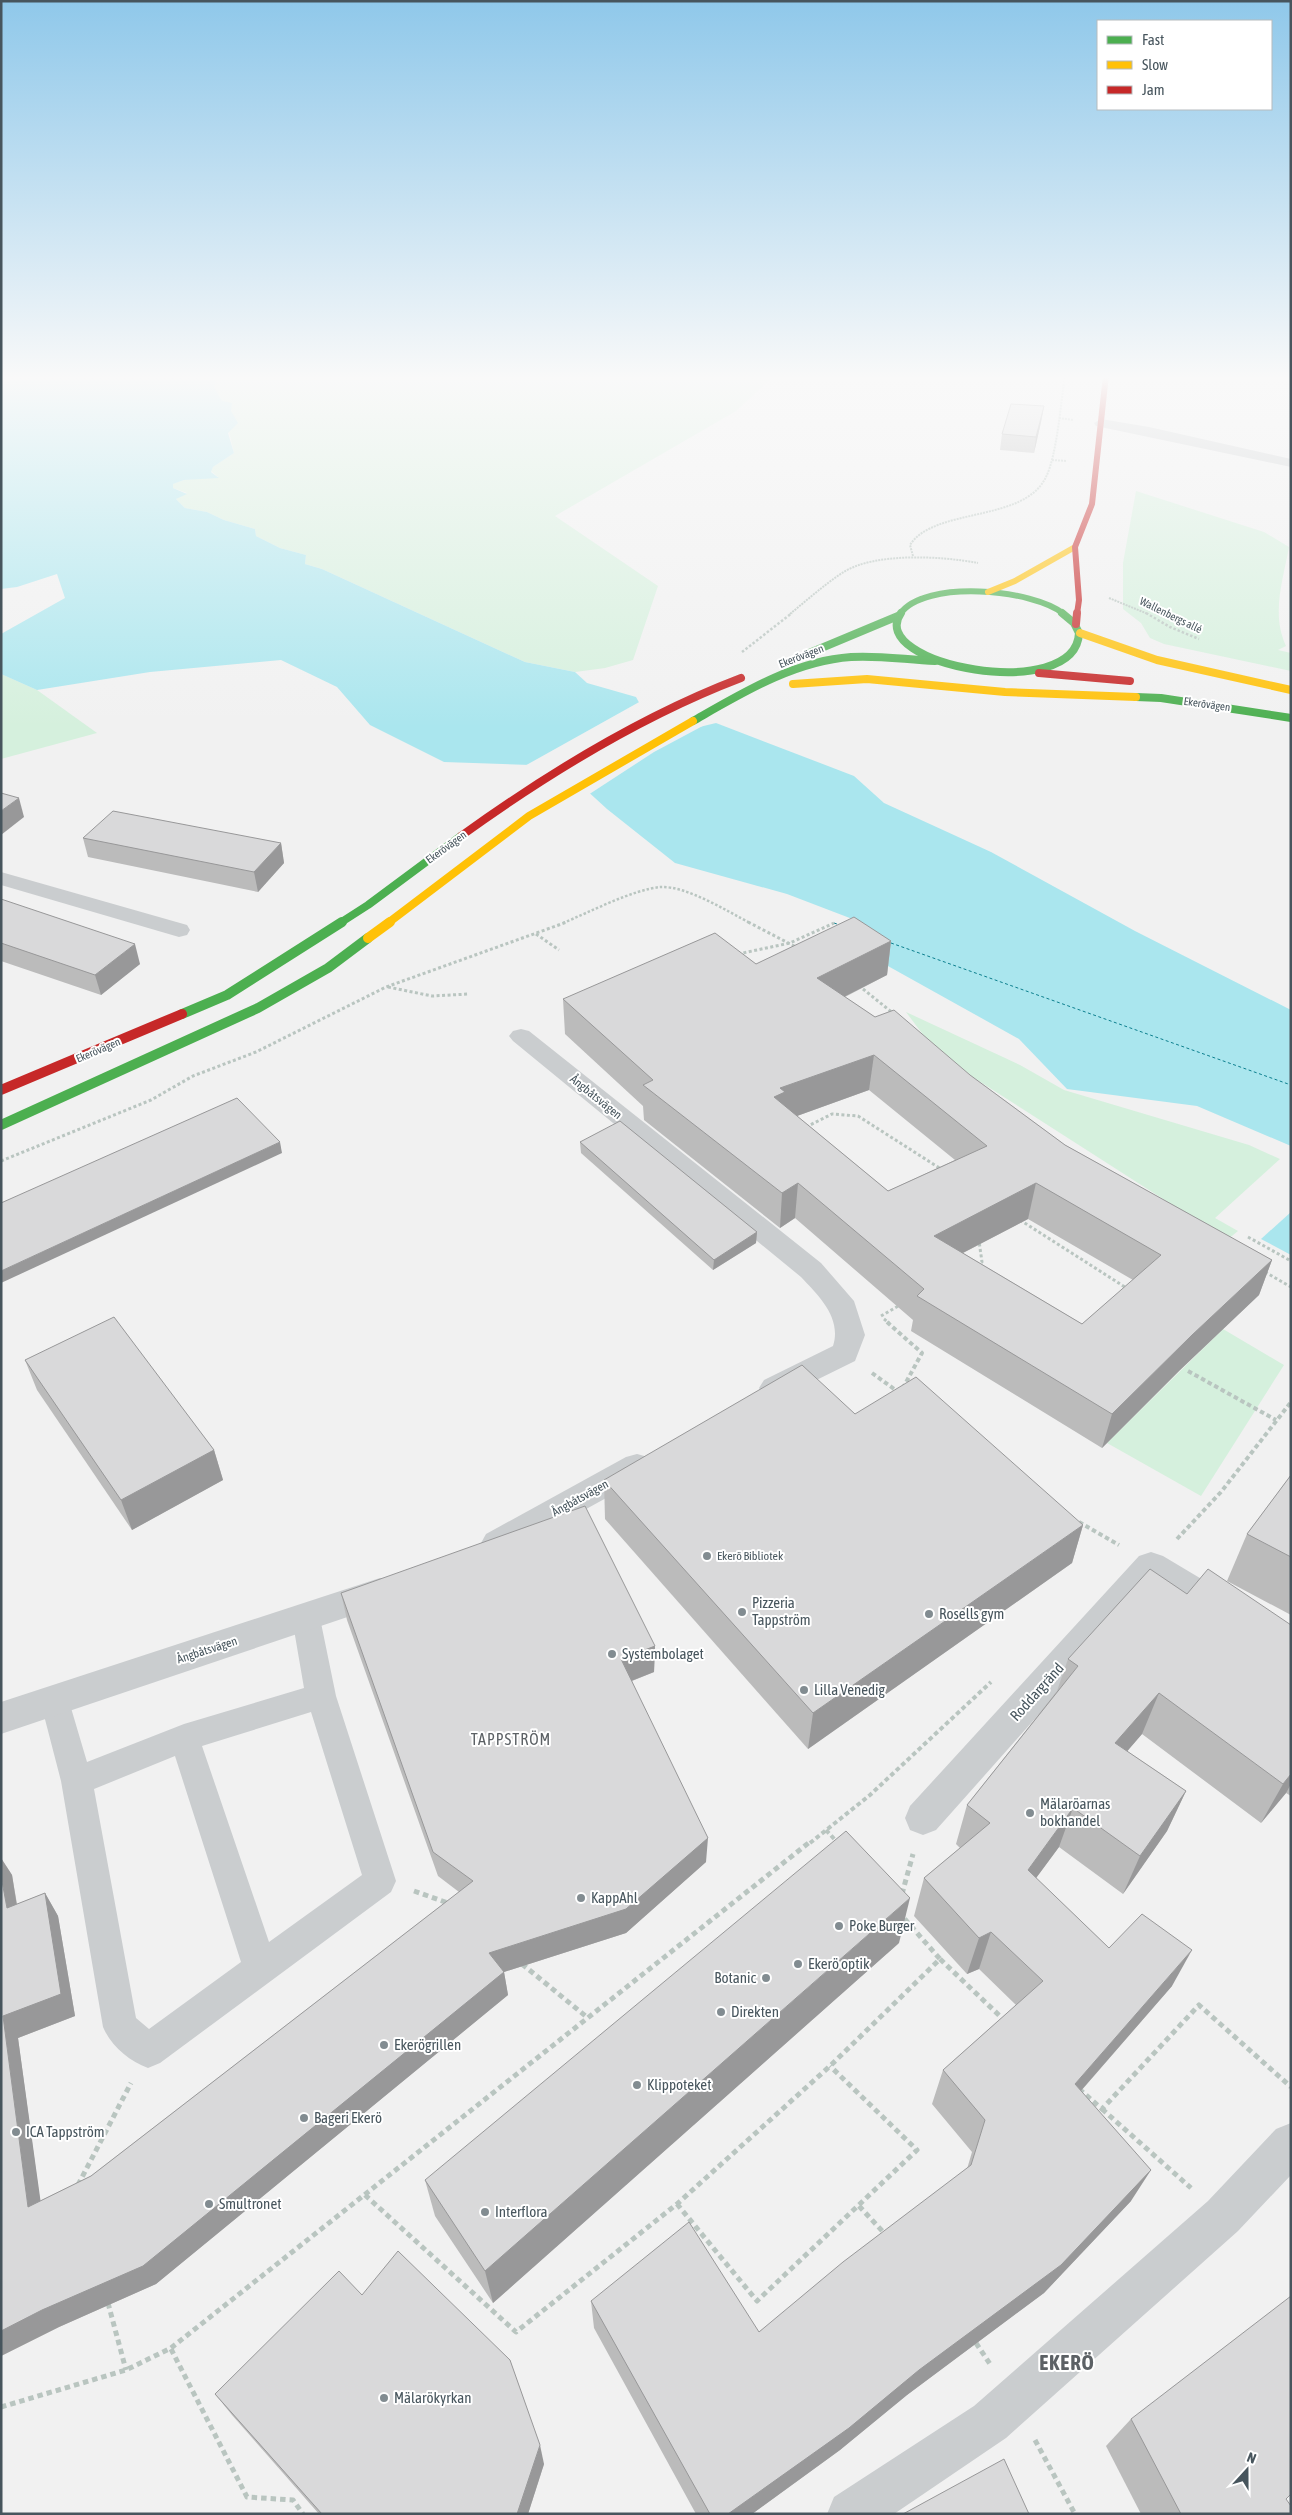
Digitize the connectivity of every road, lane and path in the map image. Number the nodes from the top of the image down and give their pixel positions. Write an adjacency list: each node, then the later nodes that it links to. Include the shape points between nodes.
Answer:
1 (1031, 492): 4 (path, via 1008,504 926,529 910,545)
2 (1093, 492): 3 (main road)
3 (1075, 547): 6 (main road, via 1015,581); 9 (main road)
4 (913, 556): 5 (path, via 962,559); 11 (path, via 886,558 843,572)
5 (980, 564)
6 (988, 592): 8 (main road, Ekerövägen, via 958,592 930,597 916,602); 9 (main road, via 1041,602 1055,608)
7 (1102, 595): 10 (path, Wallenbergs allé, via 1142,610 1176,630)
8 (898, 616): 12 (main road, via 896,626 900,638 917,653); 35 (main road, Ekerövägen, via 705,691 588,752 506,804 368,905 227,995)
9 (1078, 629): 13 (main road, via 1078,644 1065,659); 15 (main road, via 1110,647 1151,659)
10 (1206, 642)
11 (742, 652)
12 (935, 661): 13 (main road, via 980,671); 17 (main road, Ekerövägen, via 850,657 794,669)
13 (1020, 672): 14 (main road)
14 (1143, 682)
15 (1291, 690)
16 (1207, 693): 18 (main road, Ekerövägen)
17 (732, 698): 19 (main road, Ekerövägen, via 798,683 867,679 1005,692 1161,698); 36 (main road, Ekerövägen, via 529,816 328,968 258,1008)
18 (1291, 710)
19 (1291, 718)
20 (1, 878): 22 (street)
21 (834, 923): 24 (path)
22 (178, 930)
23 (536, 934): 24 (path, via 634,894 661,887 678,889 722,908); 26 (path); 28 (path)
24 (790, 943): 25 (path); 27 (path)
25 (798, 948)
26 (559, 950)
27 (732, 955)
28 (386, 987): 30 (path, via 432,996); 38 (path, via 256,1052 193,1076 151,1100)
29 (863, 989): 31 (path)
30 (469, 994)
31 (892, 1011): 32 (path); 33 (path)
32 (883, 1015)
33 (898, 1018)
34 (521, 1036): 49 (street, Ångbåtsvägen, via 811,1270 840,1302)
35 (1, 1090)
36 (1, 1125)
37 (796, 1131): 39 (path, via 832,1114 858,1116)
38 (1, 1161)
39 (947, 1173)
40 (1012, 1215): 47 (path, via 1130,1290)
41 (1248, 1237): 43 (path)
42 (979, 1239): 44 (path, via 982,1262)
43 (1291, 1261)
44 (968, 1267)
45 (1257, 1267): 46 (path)
46 (1291, 1287)
47 (1125, 1297)
48 (906, 1302): 49 (path)
49 (848, 1344): 51 (path); 52 (street)
50 (1188, 1371): 54 (path)
51 (900, 1393)
52 (754, 1400)
53 (1291, 1402): 54 (path)
54 (1276, 1420): 58 (path, via 1221,1492)
55 (662, 1452): 57 (street, Ångbåtsvägen)
56 (1073, 1519): 58 (path)
57 (476, 1555)
58 (1151, 1566): 61 (street); 68 (street, Roddargränd)
59 (405, 1583): 60 (street, Ångbåtsvägen)
60 (306, 1618): 63 (lane); 64 (street, Ångbåtsvägen)
61 (1250, 1624)
62 (993, 1680): 69 (path, via 870,1795)
63 (321, 1696): 66 (lane); 71 (lane)
64 (55, 1700): 65 (street, Ångbåtsvägen); 67 (lane)
65 (1, 1718)
66 (184, 1738): 67 (lane); 77 (lane)
67 (77, 1781): 80 (lane, via 120,2027)
68 (924, 1818): 72 (path)
69 (826, 1830): 70 (path); 78 (path)
70 (839, 1845)
71 (380, 1881): 73 (path, via 446,1901); 77 (lane)
72 (900, 1902)
73 (453, 1907)
74 (898, 1911): 75 (path)
75 (940, 1960): 79 (path); 81 (path)
76 (520, 1963): 78 (path)
77 (261, 1970): 80 (lane)
78 (588, 2018): 87 (path)
79 (1005, 2021)
80 (148, 2051): 86 (path, via 77,2184)
81 (830, 2066): 88 (path); 89 (path, via 917,2150)
82 (1071, 2082): 84 (path)
83 (1291, 2087): 84 (path, via 1199,2005)
84 (1102, 2109): 90 (path)
85 (1291, 2144): 90 (street)
86 (80, 2193)
87 (365, 2195): 88 (path, via 516,2332); 93 (path)
88 (677, 2204): 89 (path, via 757,2301 851,2210)
89 (859, 2206): 91 (path)
90 (1224, 2216): 95 (street)
91 (888, 2238)
92 (106, 2296): 94 (path)
93 (171, 2348): 94 (path); 97 (path, via 247,2497 293,2500)
94 (126, 2370): 96 (path)
95 (1014, 2401): 98 (street, via 990,2422); 99 (path)
96 (1, 2407)
97 (303, 2514)
98 (851, 2514)
99 (1075, 2514)

